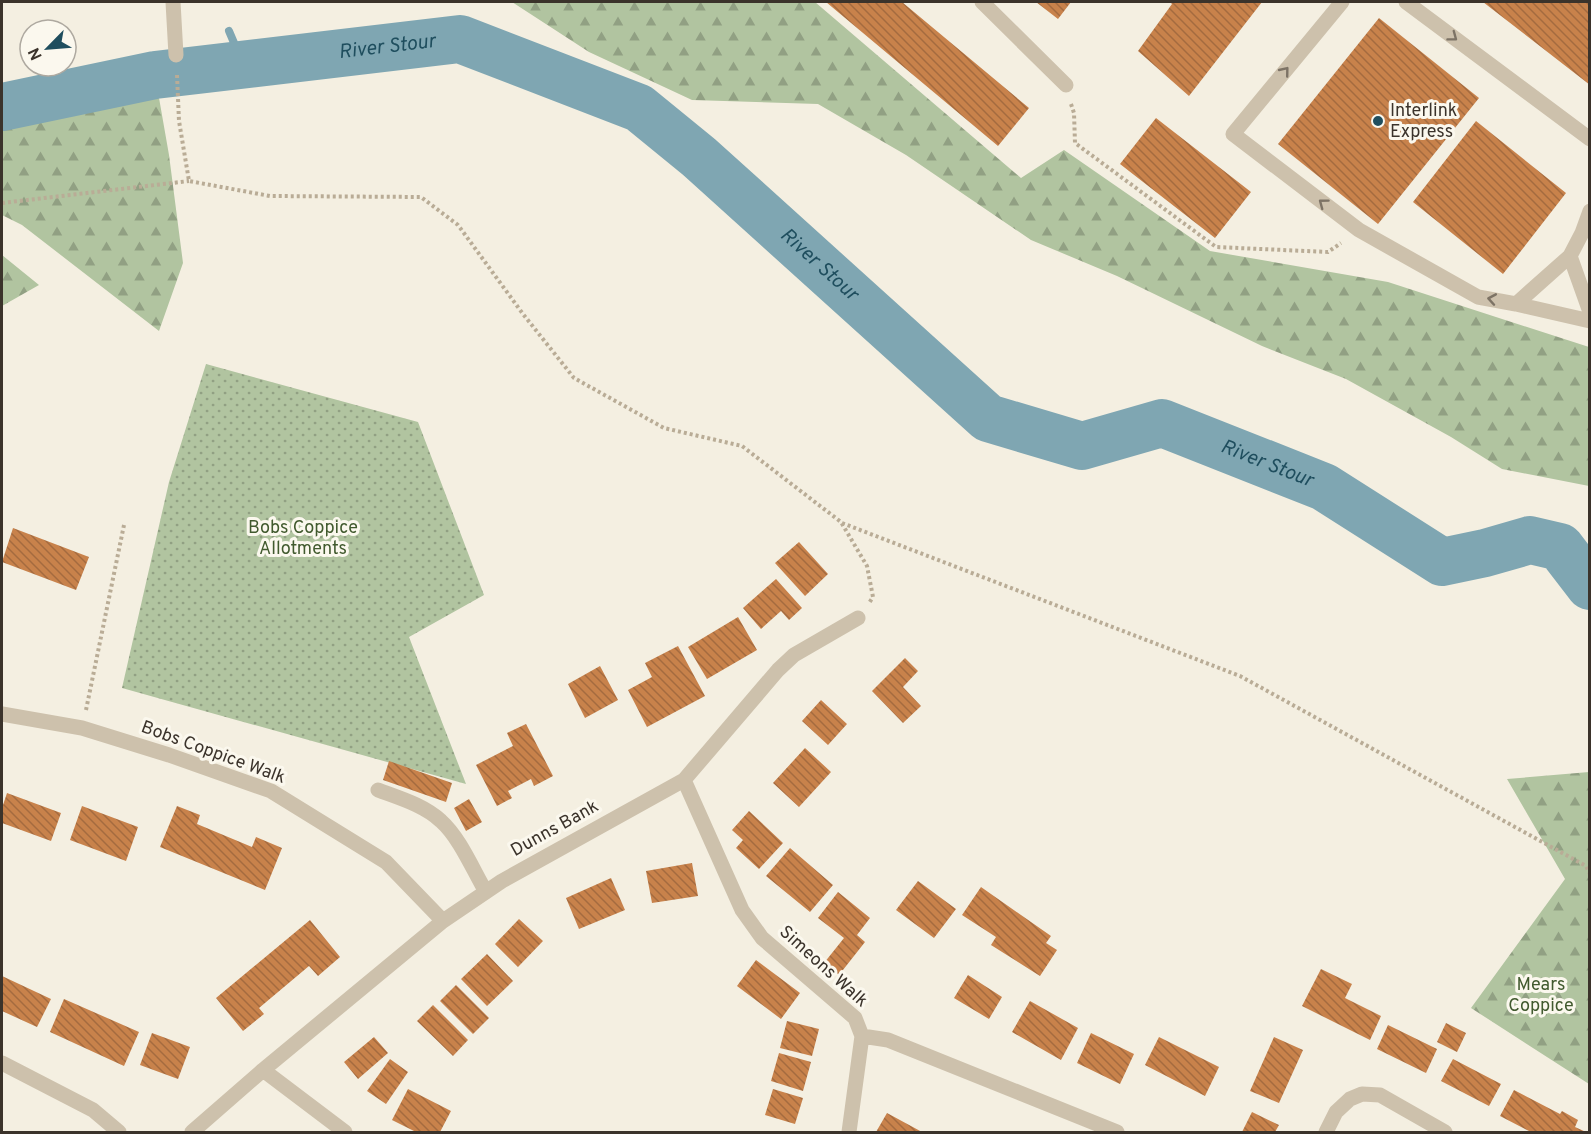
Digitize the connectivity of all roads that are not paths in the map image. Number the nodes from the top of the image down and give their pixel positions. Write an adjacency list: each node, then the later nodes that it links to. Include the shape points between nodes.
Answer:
1 (173, 2): 5 (street)
2 (982, 2): 6 (street)
3 (1342, 2): 10 (street, one-way to 3, via 1478,297 1359,230 1233,135)
4 (1406, 2): 7 (street, one-way to 7)
5 (176, 55)
6 (1066, 85)
7 (1590, 139)
8 (1590, 211): 9 (street)
9 (1570, 256): 10 (street); 11 (street)
10 (1516, 304): 12 (street)
11 (1590, 312)
12 (1590, 321)
13 (858, 618): 15 (street, Dunns Bank, via 794,655 777,670)
14 (2, 714): 18 (street, Bobs Coppice Walk, via 82,728 271,791 386,862)
15 (684, 780): 17 (street, Dunns Bank); 19 (street, Simeons Walk, via 742,910 762,938 855,1018)
16 (378, 790): 17 (street, via 441,821)
17 (486, 892): 18 (street, Dunns Bank)
18 (443, 921): 21 (street, Dunns Bank)
19 (862, 1036): 25 (street); 26 (street, Simeons Walk, via 888,1040)
20 (2, 1063): 22 (street, via 93,1110)
21 (263, 1070): 23 (street, Dunns Bank); 24 (street)
22 (119, 1132)
23 (192, 1132)
24 (345, 1132)
25 (849, 1132)
26 (1118, 1132)
27 (1326, 1132): 28 (street, via 1336,1112 1362,1094 1380,1095)
28 (1445, 1132)

